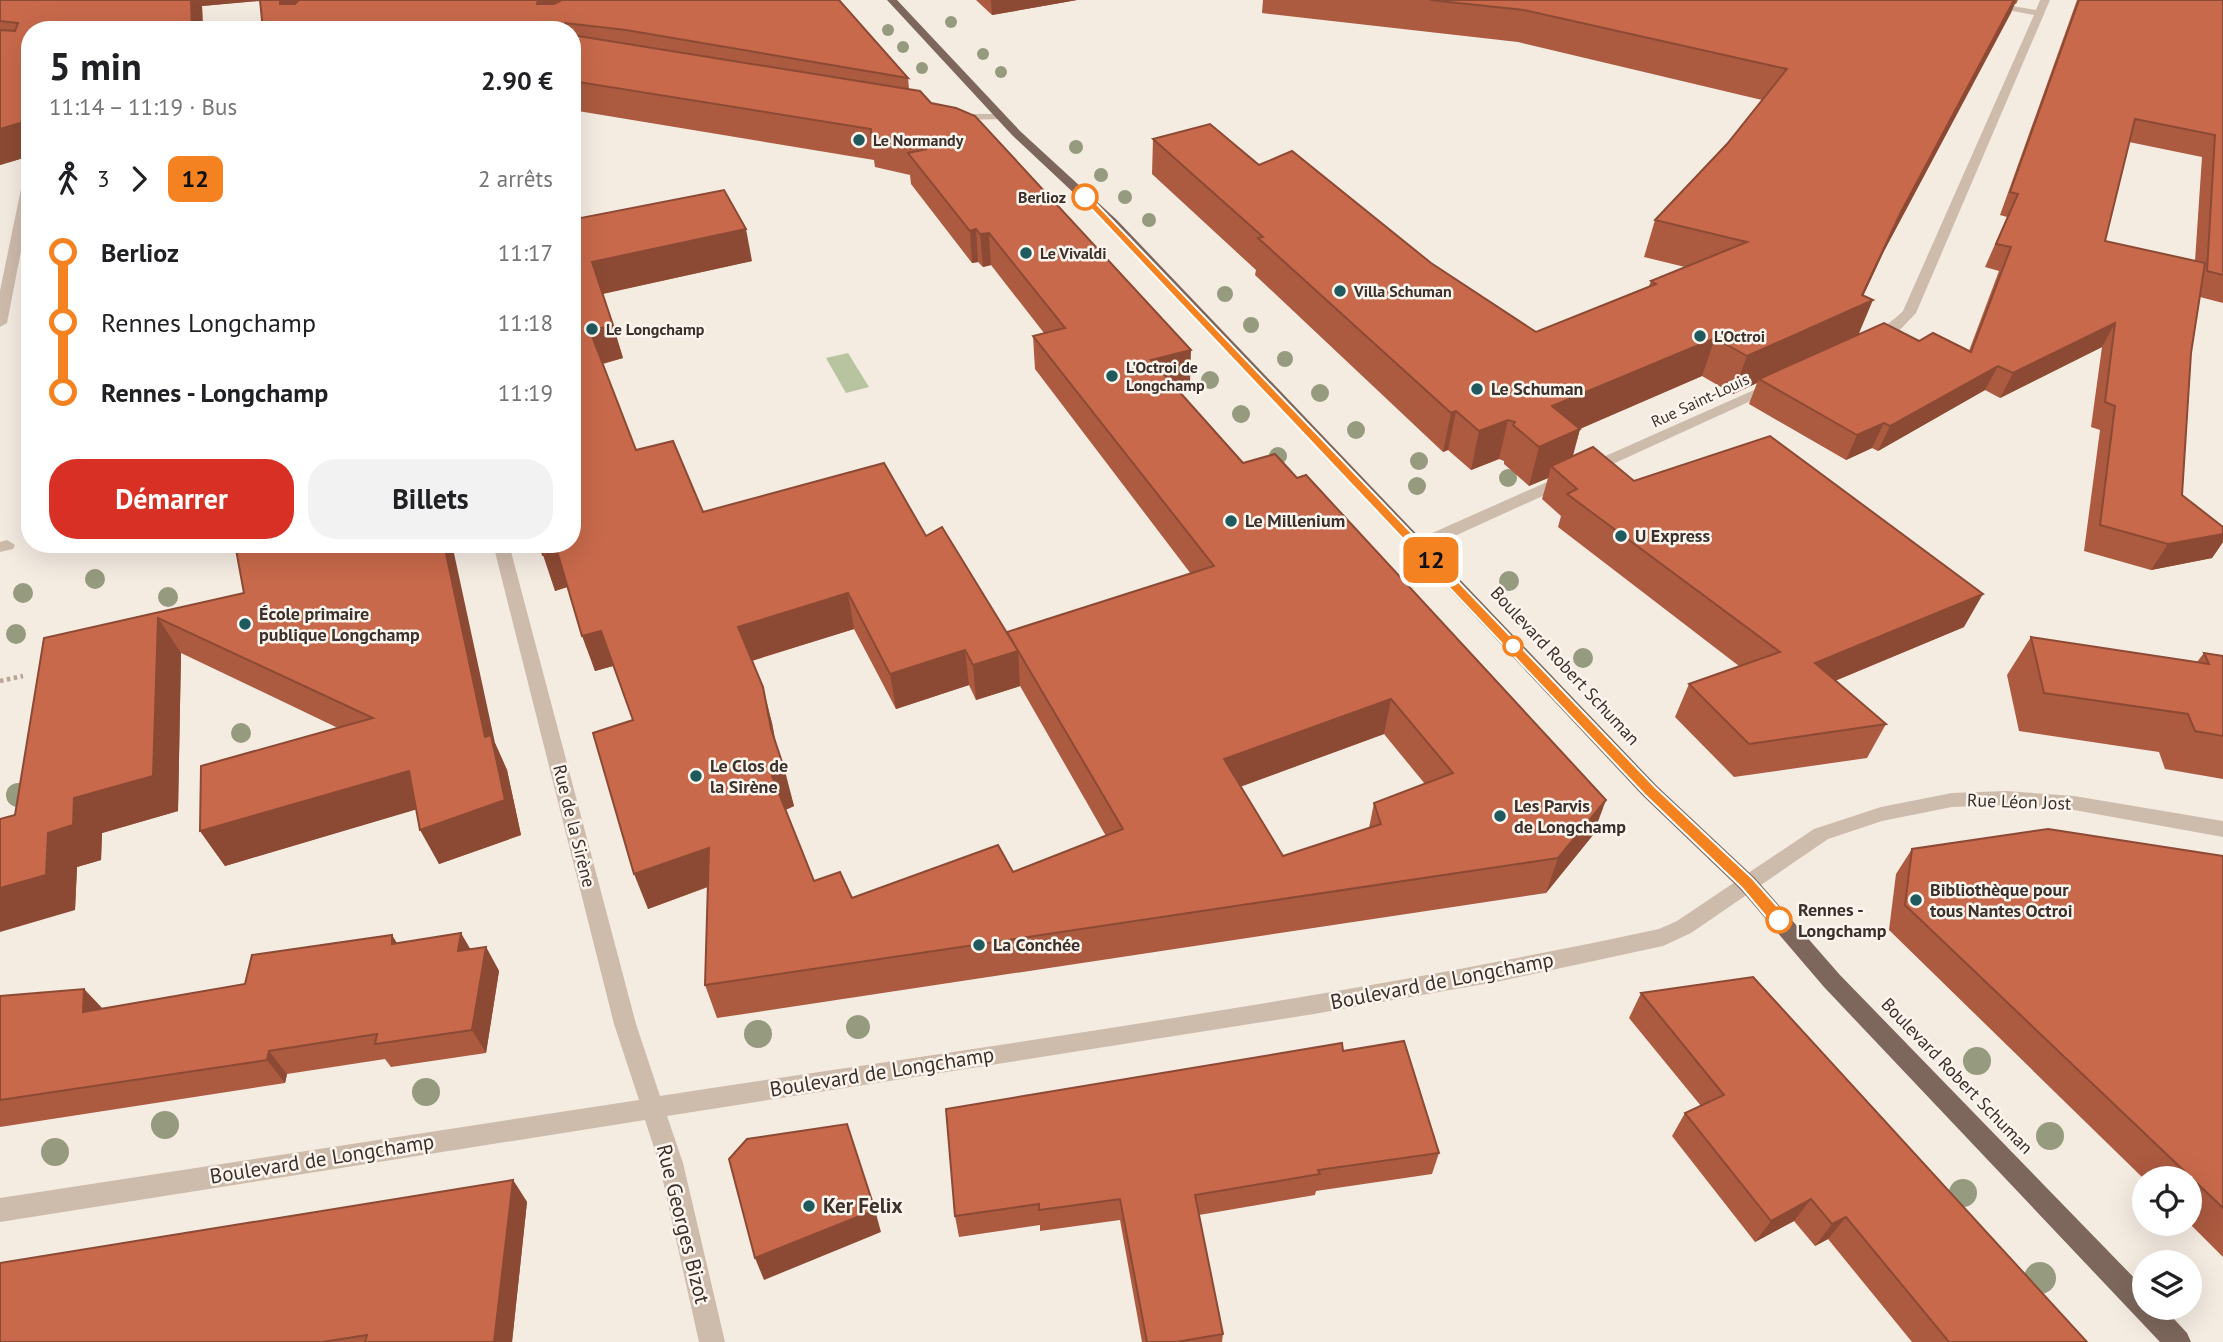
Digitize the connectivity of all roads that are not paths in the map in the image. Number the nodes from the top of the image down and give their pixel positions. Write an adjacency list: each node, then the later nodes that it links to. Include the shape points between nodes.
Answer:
1 (892, 0): 4 (main road, Boulevard Robert Schuman)
2 (1961, 0): 3 (street)
3 (2042, 7): 8 (street, via 1909,313 1891,331)
4 (1001, 117): 5 (street); 10 (main road, Boulevard Robert Schuman, via 1113,223)
5 (943, 118)
6 (21, 219): 7 (street)
7 (0, 323)
8 (1855, 348)
9 (1782, 382): 10 (street, Rue Saint-Louis)
10 (1418, 547): 13 (main road, Boulevard Robert Schuman, via 1650,791)
11 (503, 553): 14 (street, Rue de la Sirène, via 625,1024)
12 (2223, 829): 13 (street, Rue Léon Jost, via 2074,803 1952,800 1881,814 1821,834)
13 (1748, 884): 14 (street, Boulevard de Longchamp, via 1663,937 1501,972); 16 (main road, Boulevard Robert Schuman, via 1832,981)
14 (653, 1107): 15 (street, Boulevard de Longchamp); 18 (street, Rue Georges Bizot, via 671,1163)
15 (0, 1210)
16 (2132, 1294)
17 (2157, 1320): 19 (main road, Boulevard Robert Schuman)
18 (712, 1342)
19 (2178, 1342)

